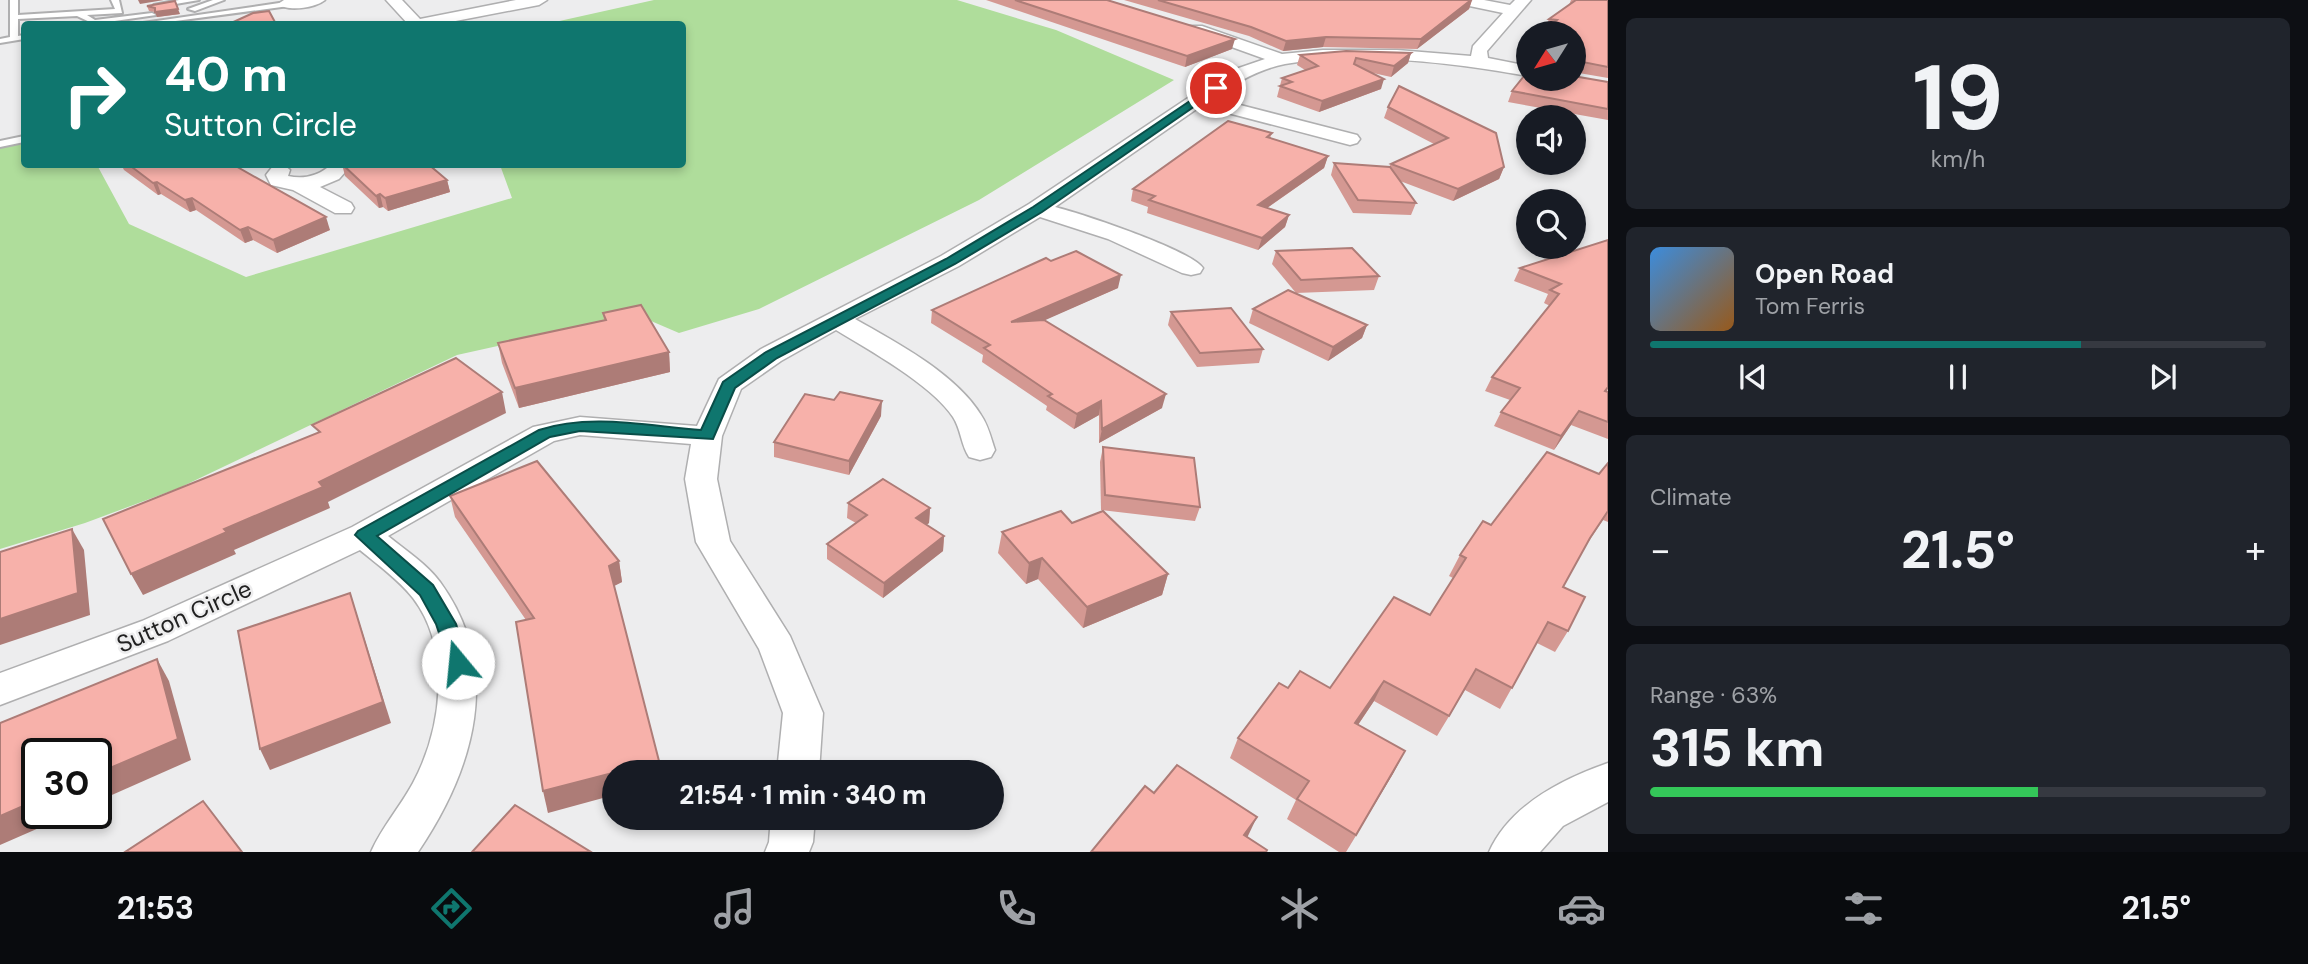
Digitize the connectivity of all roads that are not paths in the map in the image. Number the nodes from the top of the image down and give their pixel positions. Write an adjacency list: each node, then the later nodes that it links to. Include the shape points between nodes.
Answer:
1 (15, 0): 13 (lane)
2 (115, 0): 11 (lane)
3 (195, 0): 11 (lane)
4 (220, 0): 15 (lane, via 202,8)
5 (317, 0): 10 (street)
6 (394, 0): 17 (street)
7 (539, 0): 18 (street)
8 (1460, 0): 9 (street)
9 (1518, 5): 24 (street, via 1479,50)
10 (288, 7): 16 (lane)
11 (119, 11): 12 (lane)
12 (79, 14): 13 (lane); 14 (lane)
13 (15, 18): 21 (lane)
14 (97, 21)
15 (109, 21)
16 (166, 21)
17 (415, 21)
18 (433, 21)
19 (1177, 24): 23 (street)
20 (21, 37): 21 (lane)
21 (15, 38): 22 (lane)
22 (0, 41)
23 (1281, 59): 24 (street, via 1396,55); 26 (street, via 1233,76)
24 (1480, 62): 25 (street)
25 (1516, 69)
26 (1198, 100): 27 (street); 34 (street)
27 (1350, 139)
28 (21, 140): 29 (lane)
29 (0, 144)
30 (263, 168): 32 (street)
31 (337, 168): 32 (street, via 332,175 311,183)
32 (289, 173): 33 (street)
33 (343, 208)
34 (1037, 209): 35 (street, via 1112,230); 36 (street, via 950,261)
35 (1191, 268)
36 (836, 319): 37 (street, via 729,385); 38 (street, via 897,358 965,411)
37 (707, 436): 39 (street, Sutton Circle, via 561,428); 41 (street, via 701,479 713,542 777,646 803,713)
38 (980, 450)
39 (364, 535): 40 (street, Sutton Circle, via 155,631); 44 (street, via 426,590 446,624 458,663 454,732 446,762)
40 (0, 690)
41 (799, 760)
42 (1608, 781): 46 (street, via 1548,812)
43 (792, 830): 45 (street)
44 (394, 852)
45 (787, 852)
46 (1511, 852)

